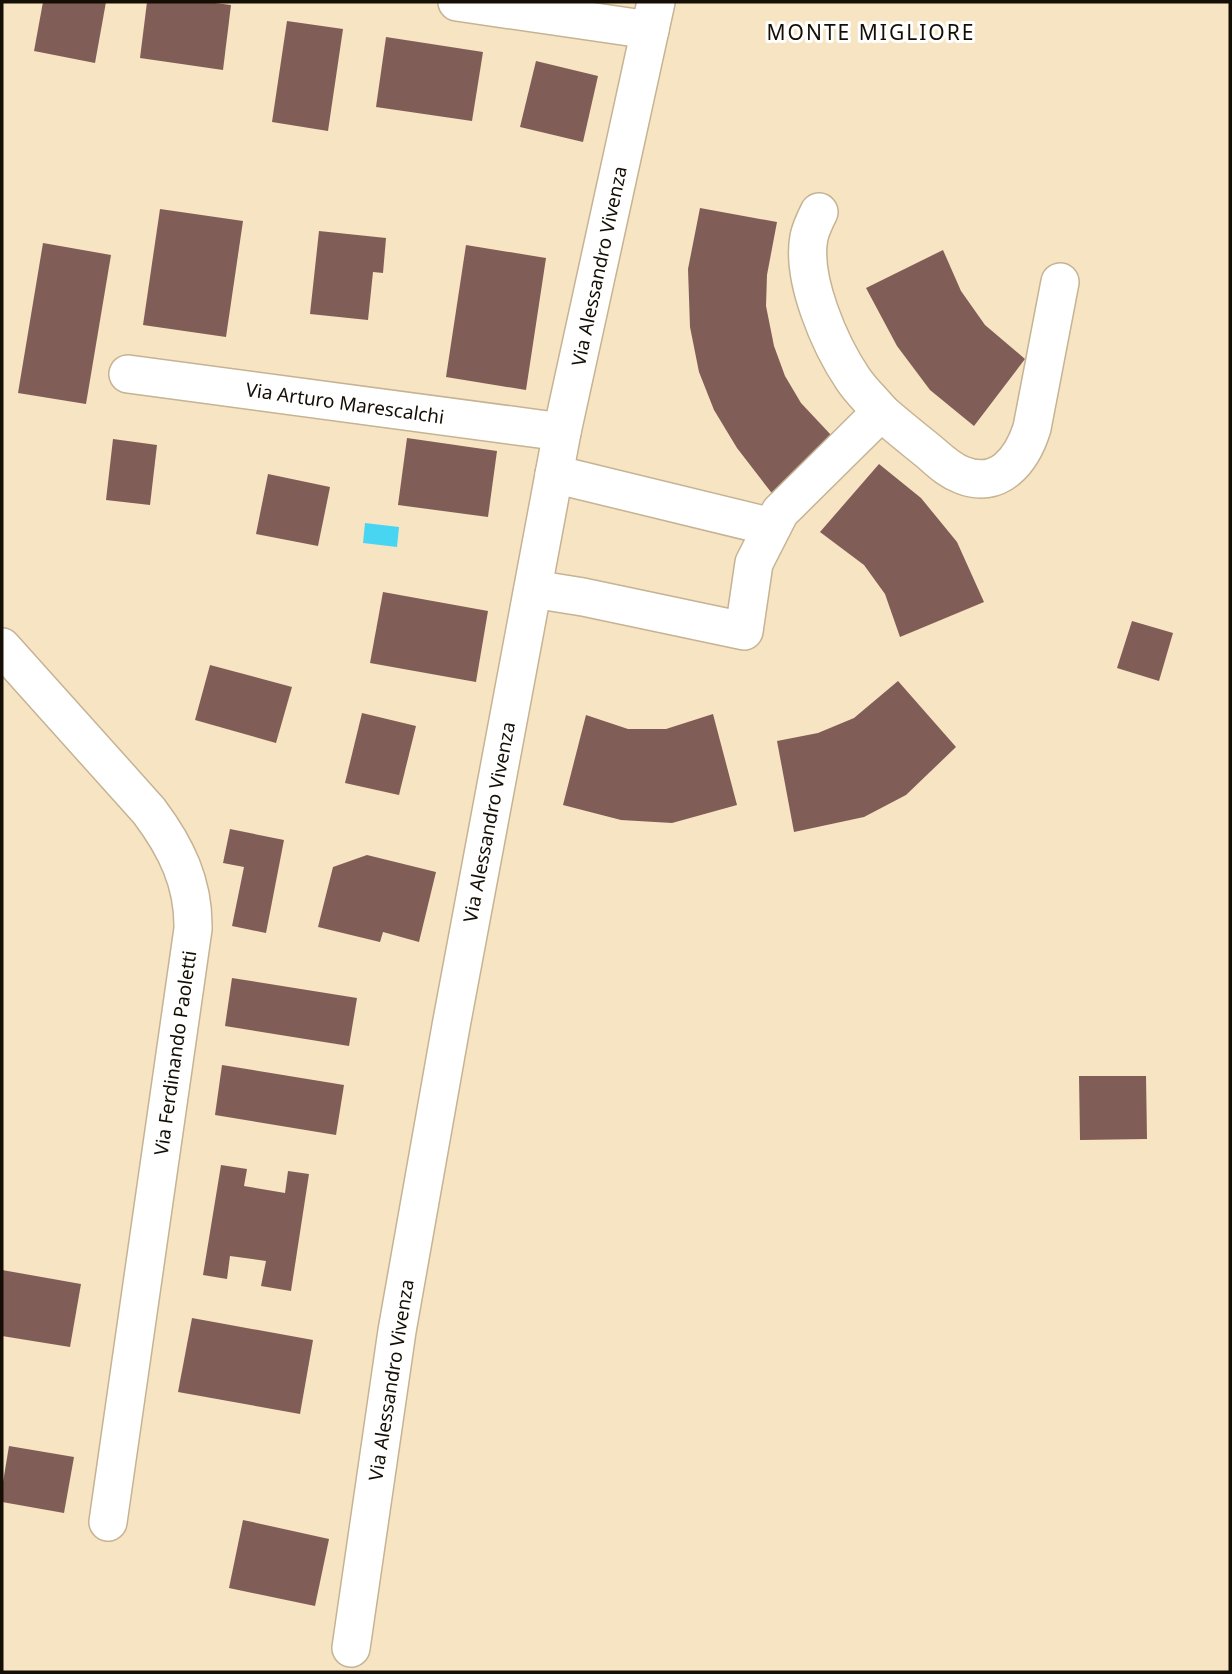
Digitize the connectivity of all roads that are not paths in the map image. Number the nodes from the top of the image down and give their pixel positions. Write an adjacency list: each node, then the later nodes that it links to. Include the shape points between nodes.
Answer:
1 (457, 2): 2 (street)
2 (653, 16): 7 (street, Via Alessandro Vivenza)
3 (819, 212): 6 (street, via 809,237 808,259 821,315 850,374)
4 (1060, 282): 6 (street, via 1031,428 1012,466 991,477 961,475)
5 (128, 374): 7 (street, Via Arturo Marescalchi)
6 (881, 412): 9 (street, via 780,512)
7 (562, 432): 8 (street, Via Alessandro Vivenza)
8 (554, 474): 9 (street); 10 (street, Via Alessandro Vivenza)
9 (772, 527): 10 (street, via 754,563 744,631)
10 (533, 589): 13 (street, Via Alessandro Vivenza, via 397,1331)
11 (2, 647): 12 (street, Via Ferdinando Paoletti, via 149,811 183,866 193,908)
12 (108, 1522)
13 (351, 1648)

